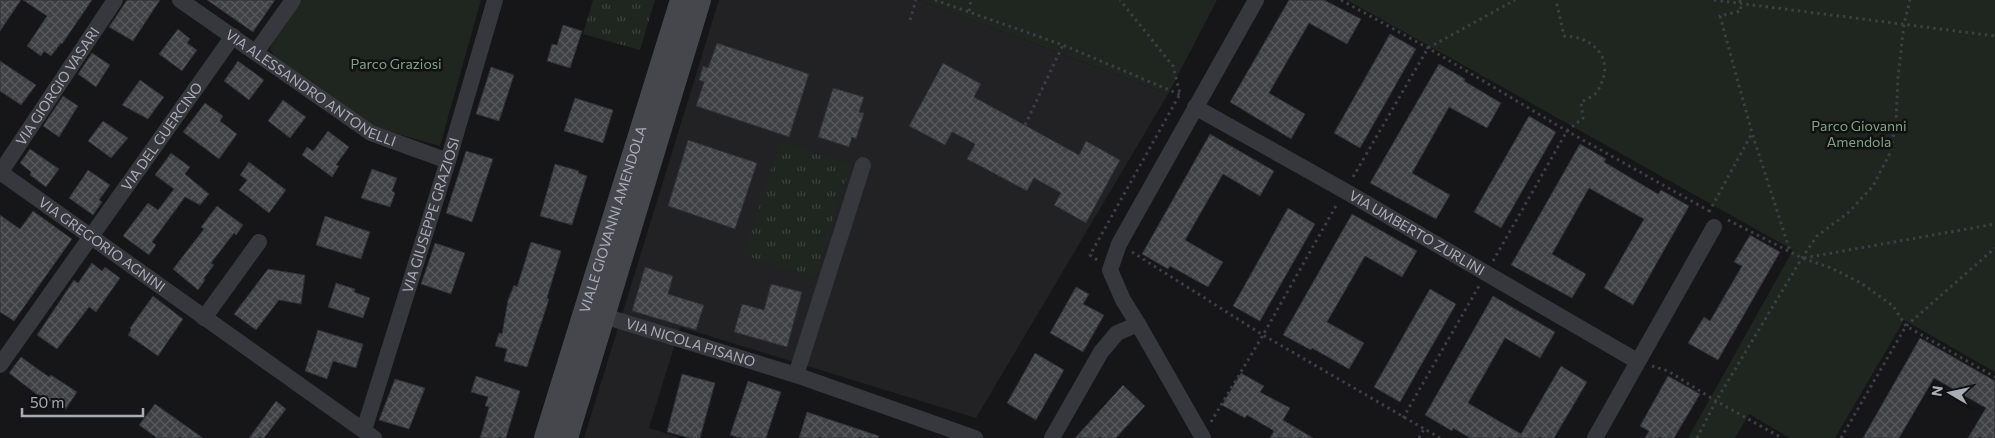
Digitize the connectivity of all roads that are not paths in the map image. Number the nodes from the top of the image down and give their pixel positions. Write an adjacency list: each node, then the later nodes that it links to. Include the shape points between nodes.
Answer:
1 (114, 0): 13 (street, VIA GIORGIO VASARI)
2 (180, 0): 8 (street, VIA ALESSANDRO ANTONELLI)
3 (292, 0): 9 (street)
4 (495, 0): 11 (street, VIA GIUSEPPE GRAZIOSI)
5 (680, 0): 17 (main road, VIALE GIOVANNI AMENDOLA)
6 (700, 0): 17 (main road, VIALE GIOVANNI AMENDOLA)
7 (1256, 0): 10 (street)
8 (233, 36): 9 (street, VIA ALESSANDRO ANTONELLI); 15 (street, VIA DEL GUERCINO)
9 (256, 52): 11 (street, VIA ALESSANDRO ANTONELLI, via 371,133)
10 (1195, 107): 19 (street, via 1118,244 1110,270); 20 (street, VIA UMBERTO ZURLINI)
11 (448, 161): 23 (street, VIA GIUSEPPE GRAZIOSI)
12 (863, 165): 22 (street)
13 (0, 173): 15 (street, VIA GREGORIO AGNINI)
14 (1718, 220): 20 (street)
15 (90, 236): 18 (street, VIA GREGORIO AGNINI); 21 (street, VIA DEL GUERCINO)
16 (258, 242): 18 (street)
17 (595, 313): 22 (street, VIA NICOLA PISANO); 24 (main road, VIALE GIOVANNI AMENDOLA); 25 (main road, VIALE GIOVANNI AMENDOLA)
18 (204, 318): 23 (street, VIA GREGORIO AGNINI)
19 (1138, 324): 27 (street, via 1117,333 1101,352); 28 (street)
20 (1637, 361): 29 (street)
21 (0, 365)
22 (796, 375): 26 (street, VIA NICOLA PISANO)
23 (369, 434)
24 (545, 438)
25 (567, 438)
26 (975, 438)
27 (1052, 438)
28 (1202, 438)
29 (1595, 438)

